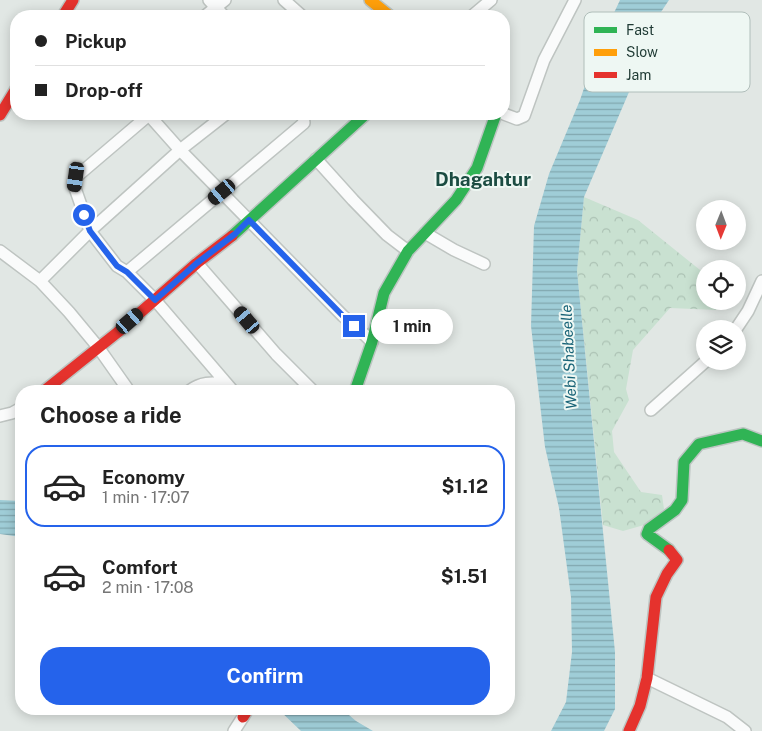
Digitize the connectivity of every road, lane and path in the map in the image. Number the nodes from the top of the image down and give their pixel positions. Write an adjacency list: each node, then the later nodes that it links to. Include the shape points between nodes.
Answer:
1 (225, 0): 6 (street)
2 (284, 0): 7 (street)
3 (370, 0): 8 (street)
4 (491, 0): 9 (street)
5 (575, 0): 12 (street, via 544,60 524,116 518,119)
6 (216, 8)
7 (295, 10)
8 (382, 10)
9 (479, 10)
10 (10, 99): 11 (street)
11 (0, 115)
12 (510, 116)
13 (142, 120): 23 (street, via 76,177 75,188)
14 (154, 120): 19 (street)
15 (218, 120): 19 (street)
16 (304, 120): 21 (street)
17 (359, 120): 20 (street)
18 (494, 120): 24 (street, via 477,168 456,200)
19 (180, 150): 21 (street); 23 (street)
20 (316, 160): 22 (street); 26 (street, via 387,235)
21 (222, 192): 22 (street); 29 (street)
22 (249, 220): 27 (street); 34 (street)
23 (90, 231): 29 (street, via 117,266); 30 (street)
24 (425, 234): 26 (street); 28 (street)
25 (0, 251): 30 (street)
26 (408, 251): 34 (street, via 384,293)
27 (197, 263): 32 (street); 42 (street)
28 (484, 264)
29 (127, 272): 32 (street)
30 (40, 281): 35 (street)
31 (762, 281): 33 (street)
32 (155, 300): 35 (street); 41 (street)
33 (742, 320)
34 (372, 342): 43 (street)
35 (98, 347): 37 (street); 38 (street)
36 (696, 370): 44 (street)
37 (51, 385)
38 (125, 385)
39 (200, 385): 40 (street, via 210,382)
40 (220, 385)
41 (226, 385)
42 (307, 385)
43 (358, 385)
44 (651, 410)
45 (15, 412): 46 (street)
46 (0, 416)
47 (762, 441): 48 (street, via 743,434 699,444 684,462 682,500 675,510 649,529 647,534 668,548 677,560 656,597)
48 (647, 678): 51 (street); 52 (street, via 727,717)
49 (245, 715): 50 (street)
50 (234, 731)
51 (629, 731)
52 (745, 731)

